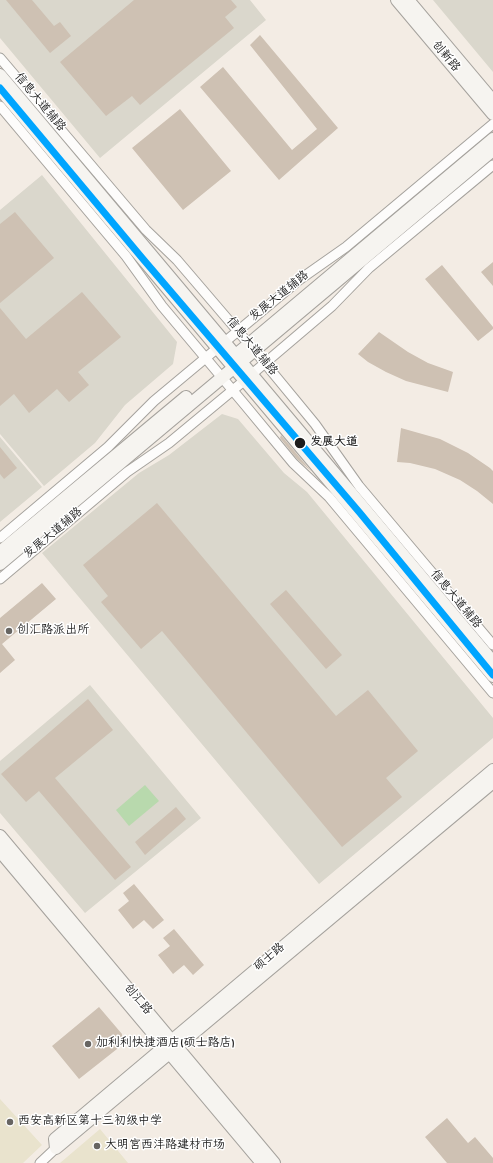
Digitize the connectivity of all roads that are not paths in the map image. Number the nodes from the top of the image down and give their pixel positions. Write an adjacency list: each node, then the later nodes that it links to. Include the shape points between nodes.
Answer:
1 (397, 0): 8 (street, 创新路)
2 (408, 0): 6 (street, 创新路)
3 (0, 58): 13 (street, 信息大道辅路, via 146,230 177,260)
4 (0, 75): 14 (street)
5 (0, 89): 14 (street)
6 (493, 101)
7 (0, 106): 16 (street, via 126,256 162,306)
8 (493, 114)
9 (493, 124): 13 (street, 发展大道辅路, via 346,247 300,280)
10 (493, 139): 15 (street)
11 (493, 150): 15 (street)
12 (493, 165): 18 (street, 发展大道辅路, via 369,268 332,306)
13 (238, 331): 14 (street, 发展大道辅路); 15 (street, 信息大道辅路)
14 (222, 345): 16 (street, 发展大道辅路); 17 (street)
15 (252, 347): 17 (street); 18 (street, 信息大道辅路)
16 (206, 358): 19 (street); 22 (street, 发展大道辅路, via 154,401 108,448)
17 (235, 361): 19 (street); 20 (street)
18 (265, 363): 20 (street, 发展大道辅路); 26 (street, 信息大道辅路, via 315,424 359,486)
19 (219, 374): 21 (street); 23 (street); 24 (street)
20 (248, 377): 21 (street, 发展大道辅路); 27 (street); 28 (street)
21 (233, 390): 25 (street, 发展大道辅路, via 169,443 127,472); 29 (street, via 293,463 329,497)
22 (0, 538)
23 (0, 552)
24 (0, 564)
25 (0, 579)
26 (493, 645)
27 (493, 662)
28 (493, 676)
29 (493, 693)
30 (493, 770): 34 (street, 硕士路)
31 (493, 782): 34 (street, 硕士路)
32 (0, 836): 34 (street, 创汇路)
33 (0, 851): 34 (street, 创汇路)
34 (171, 1047): 35 (street, 硕士路); 37 (street, 创汇路); 38 (street, 创汇路)
35 (56, 1148): 36 (street, 硕士路)
36 (40, 1163)
37 (262, 1163)
38 (274, 1163)

